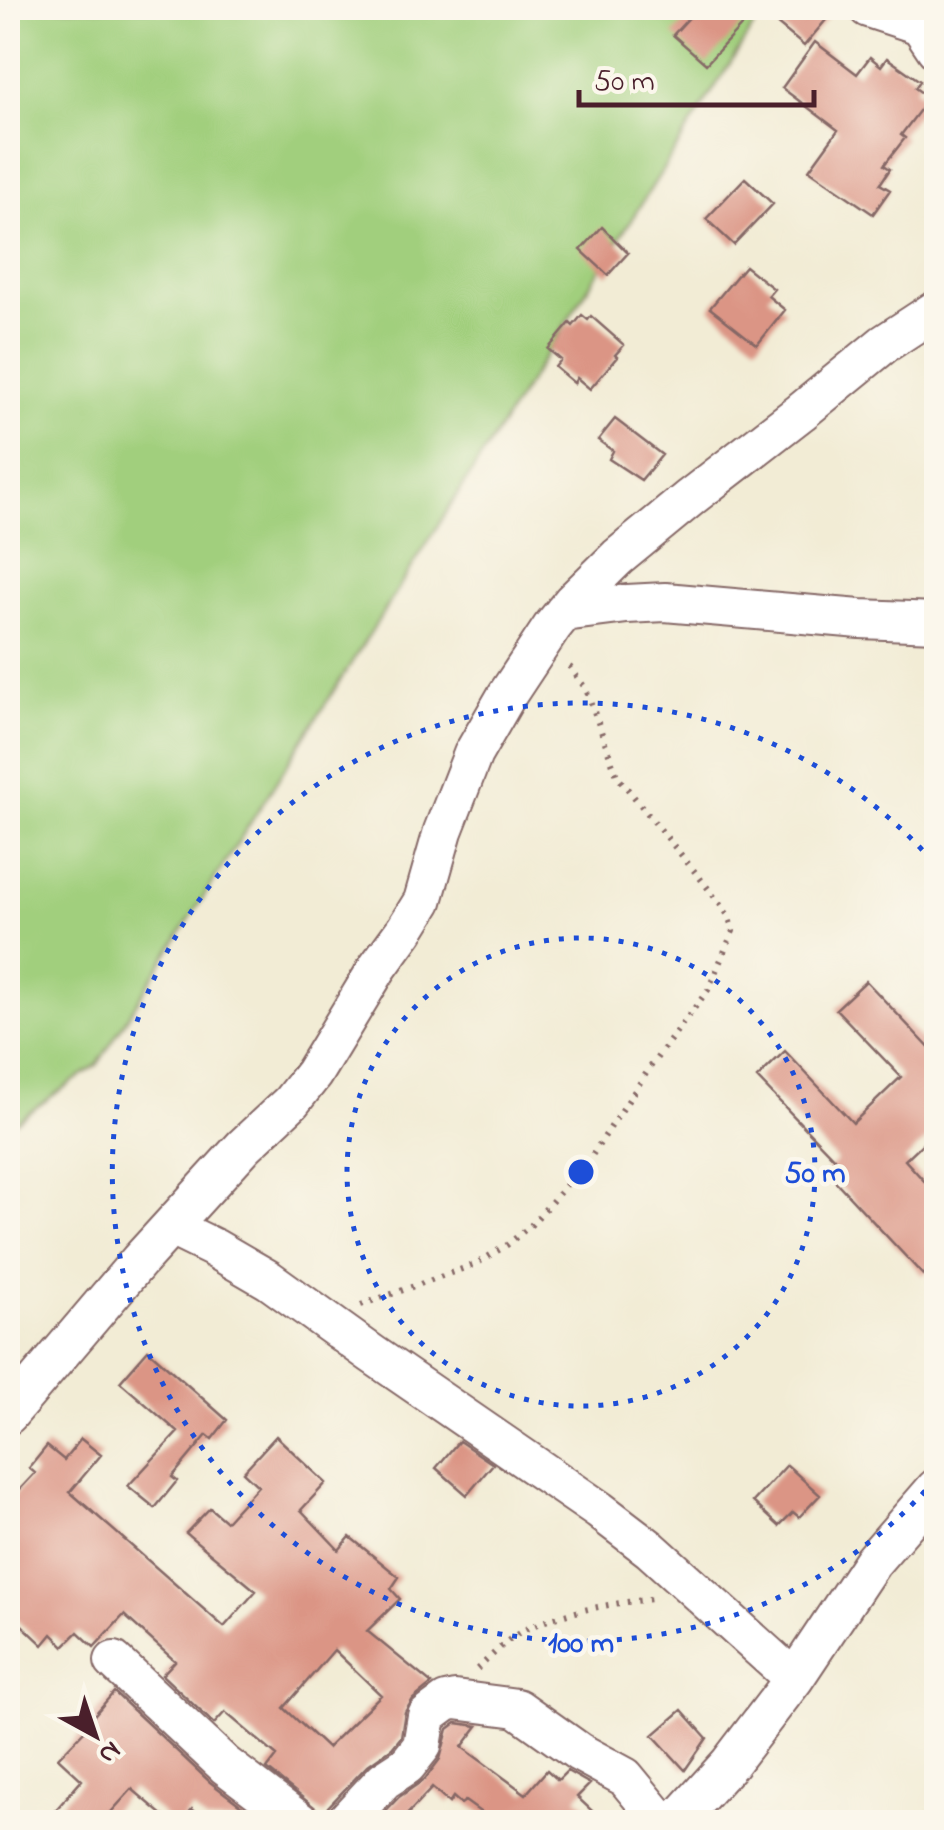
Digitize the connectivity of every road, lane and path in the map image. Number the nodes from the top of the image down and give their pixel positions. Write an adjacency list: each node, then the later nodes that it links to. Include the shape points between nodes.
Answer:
1 (868, 8): 2 (street, via 920,25)
2 (936, 49)
3 (936, 310): 5 (street, via 678,508 594,578)
4 (936, 622): 5 (street, via 664,602 627,604)
5 (554, 625): 6 (street, via 473,754 422,901 405,930 313,1074); 7 (path, via 617,776 704,883 733,931 708,990 591,1157 531,1224 476,1264)
6 (171, 1227): 7 (street, via 239,1261); 8 (street)
7 (322, 1318): 10 (street, via 598,1510)
8 (8, 1415)
9 (936, 1488): 12 (street, via 872,1562)
10 (710, 1601): 12 (street); 13 (path, via 625,1601 532,1626)
11 (114, 1661): 14 (street, via 225,1765)
12 (794, 1679): 17 (street)
13 (446, 1702): 15 (street, via 427,1716 422,1746 408,1765 384,1780); 16 (street, via 517,1708 625,1777)
14 (300, 1822)
15 (346, 1822)
16 (662, 1822)
17 (676, 1822)

